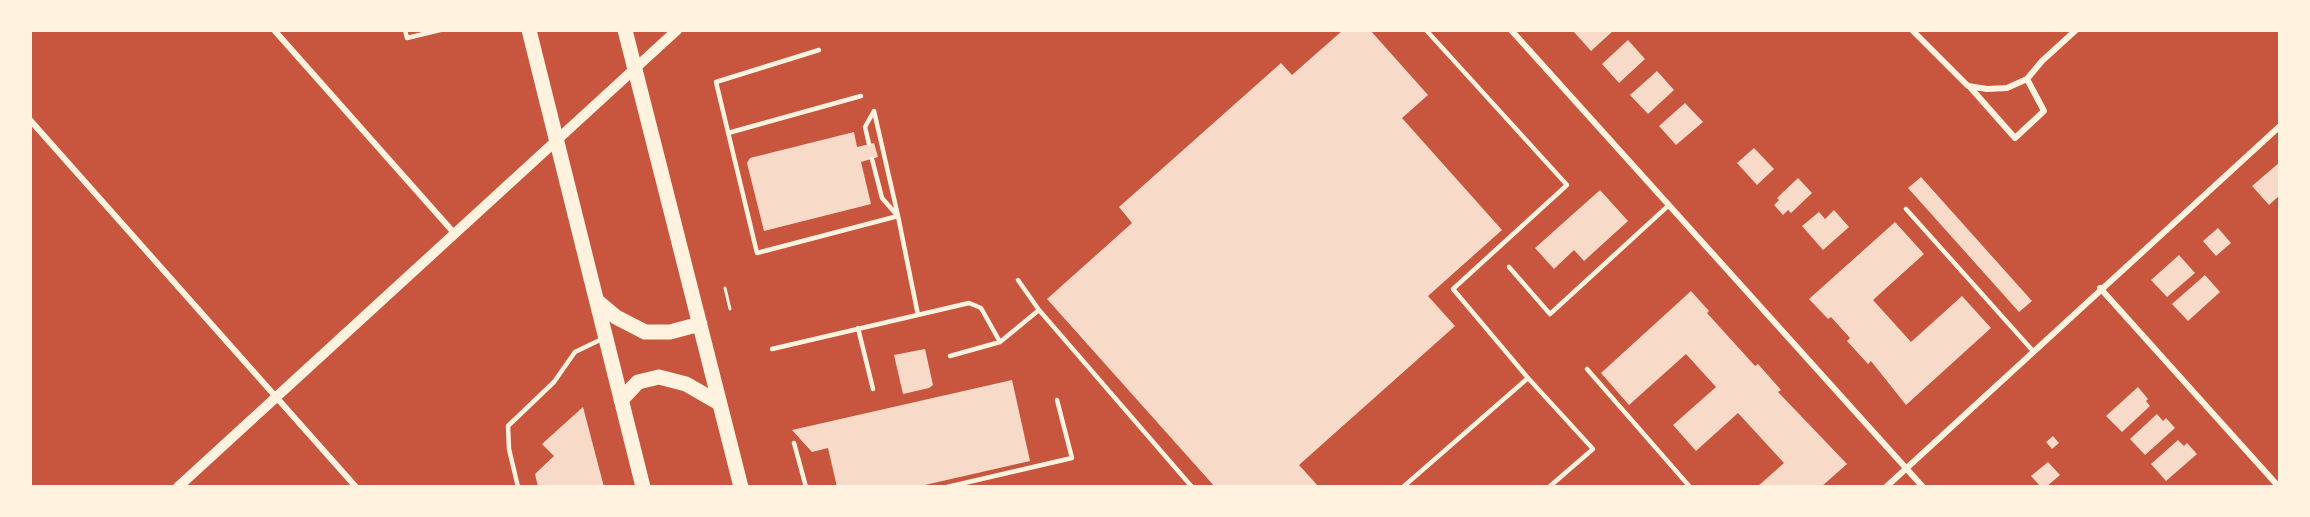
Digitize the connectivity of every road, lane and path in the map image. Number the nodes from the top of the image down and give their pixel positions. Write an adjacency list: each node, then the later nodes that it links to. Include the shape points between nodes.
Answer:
1 (274, 30): 25 (street)
2 (405, 30): 3 (lane, via 407,38)
3 (440, 30)
4 (529, 30): 19 (main road)
5 (625, 30): 12 (main road)
6 (677, 30): 12 (street)
7 (1426, 30): 42 (lane, via 1567,185 1453,289)
8 (1511, 30): 22 (street)
9 (1912, 30): 14 (street)
10 (2076, 30): 13 (street)
11 (819, 50): 18 (lane, via 716,82)
12 (635, 67): 19 (street); 34 (main road)
13 (2027, 79): 14 (street, via 2007,88 1987,90); 14 (street, via 2044,111 2015,138)
14 (1968, 86)
15 (861, 96): 18 (lane)
16 (30, 120): 44 (street)
17 (2280, 126): 29 (street)
18 (728, 133): 24 (lane, via 757,253)
19 (557, 140): 25 (street); 30 (main road)
20 (868, 144): 24 (lane, via 865,127 874,111)
21 (872, 159): 24 (lane, via 882,198)
22 (1669, 205): 26 (lane, via 1550,314); 49 (street)
23 (1906, 209): 39 (lane)
24 (898, 216): 33 (lane)
25 (455, 235): 44 (street)
26 (1509, 267)
27 (1018, 280): 32 (lane)
28 (725, 288): 31 (path)
29 (2100, 288): 39 (street); 63 (street)
30 (597, 301): 34 (main road, via 616,317 645,332 670,332); 36 (main road)
31 (730, 309)
32 (1039, 310): 37 (lane); 57 (lane)
33 (918, 315): 35 (lane); 37 (lane, via 969,303 981,308)
34 (700, 324): 47 (main road)
35 (858, 328): 38 (lane); 43 (lane)
36 (606, 338): 45 (main road); 52 (lane, via 575,352 554,382 508,426)
37 (1000, 342): 40 (lane)
38 (772, 349)
39 (2033, 351): 49 (street)
40 (950, 356)
41 (1587, 369): 60 (lane)
42 (1528, 378): 58 (lane); 59 (lane, via 1593,449)
43 (873, 389)
44 (276, 397): 50 (street); 51 (street)
45 (621, 400): 47 (main road, via 638,382 659,377 686,384); 53 (main road)
46 (1057, 400): 56 (lane, via 1072,458)
47 (719, 403): 54 (main road)
48 (794, 443): 55 (lane)
49 (1906, 468): 61 (street); 62 (street)
50 (178, 487)
51 (356, 487)
52 (518, 487)
53 (643, 487)
54 (741, 487)
55 (806, 487)
56 (947, 487)
57 (1192, 487)
58 (1402, 487)
59 (1549, 487)
60 (1690, 487)
61 (1886, 487)
62 (1923, 487)
63 (2279, 487)

